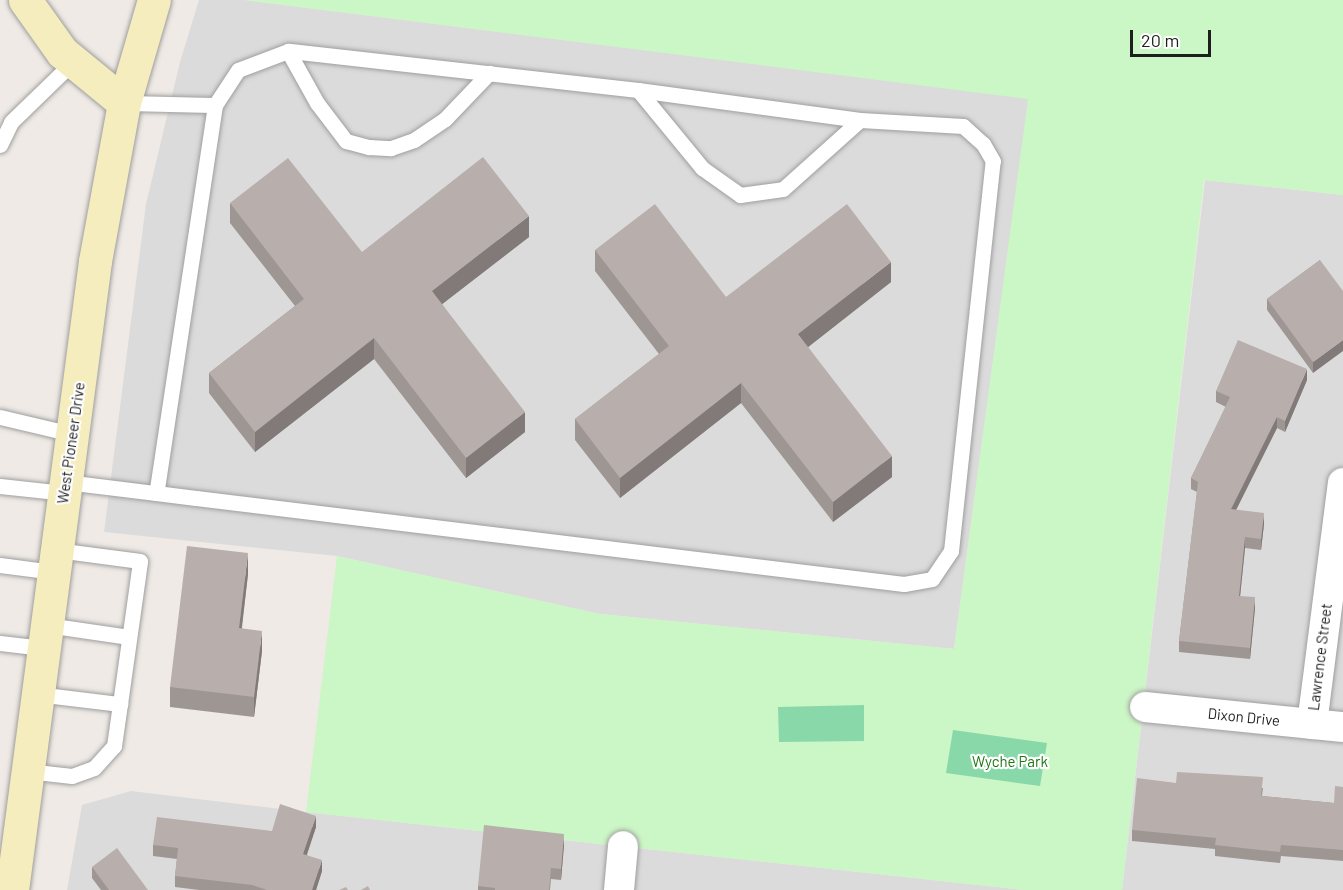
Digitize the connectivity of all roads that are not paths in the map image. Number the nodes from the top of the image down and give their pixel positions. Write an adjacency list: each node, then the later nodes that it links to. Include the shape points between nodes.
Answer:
1 (25, 0): 4 (main road, via 38,22)
2 (154, 0): 7 (main road, West Pioneer Drive)
3 (288, 51): 5 (lane); 5 (lane, via 317,103 346,141 369,147 391,148 414,140 445,119); 8 (lane, via 238,70)
4 (73, 62): 7 (main road); 10 (lane, via 11,122)
5 (489, 73): 6 (lane)
6 (638, 90): 9 (lane); 9 (lane, via 702,168 740,195 783,189)
7 (124, 103): 8 (lane); 12 (main road, West Pioneer Drive, via 95,261)
8 (215, 105): 16 (lane)
9 (860, 120): 16 (lane, via 963,126 983,144 993,161 951,551 932,579 904,584)
10 (0, 146)
11 (0, 417): 12 (lane)
12 (72, 434): 15 (main road, West Pioneer Drive)
13 (1343, 483): 25 (street, Lawrence Street)
14 (0, 486): 15 (lane)
15 (65, 488): 16 (lane); 17 (main road, West Pioneer Drive)
16 (156, 493)
17 (55, 561): 18 (lane); 19 (main road, West Pioneer Drive); 20 (lane, via 140,561)
18 (0, 565)
19 (45, 636): 20 (lane); 21 (lane); 22 (main road, West Pioneer Drive)
20 (129, 637): 23 (lane)
21 (0, 643)
22 (38, 694): 23 (lane); 27 (main road, West Pioneer Drive)
23 (120, 704): 27 (lane, via 114,746 94,768 72,776)
24 (1145, 708): 25 (street, Dixon Drive)
25 (1312, 724): 26 (street, Dixon Drive)
26 (1343, 728)
27 (27, 771): 29 (main road, West Pioneer Drive)
28 (623, 846): 30 (street)
29 (12, 890)
30 (619, 890)

